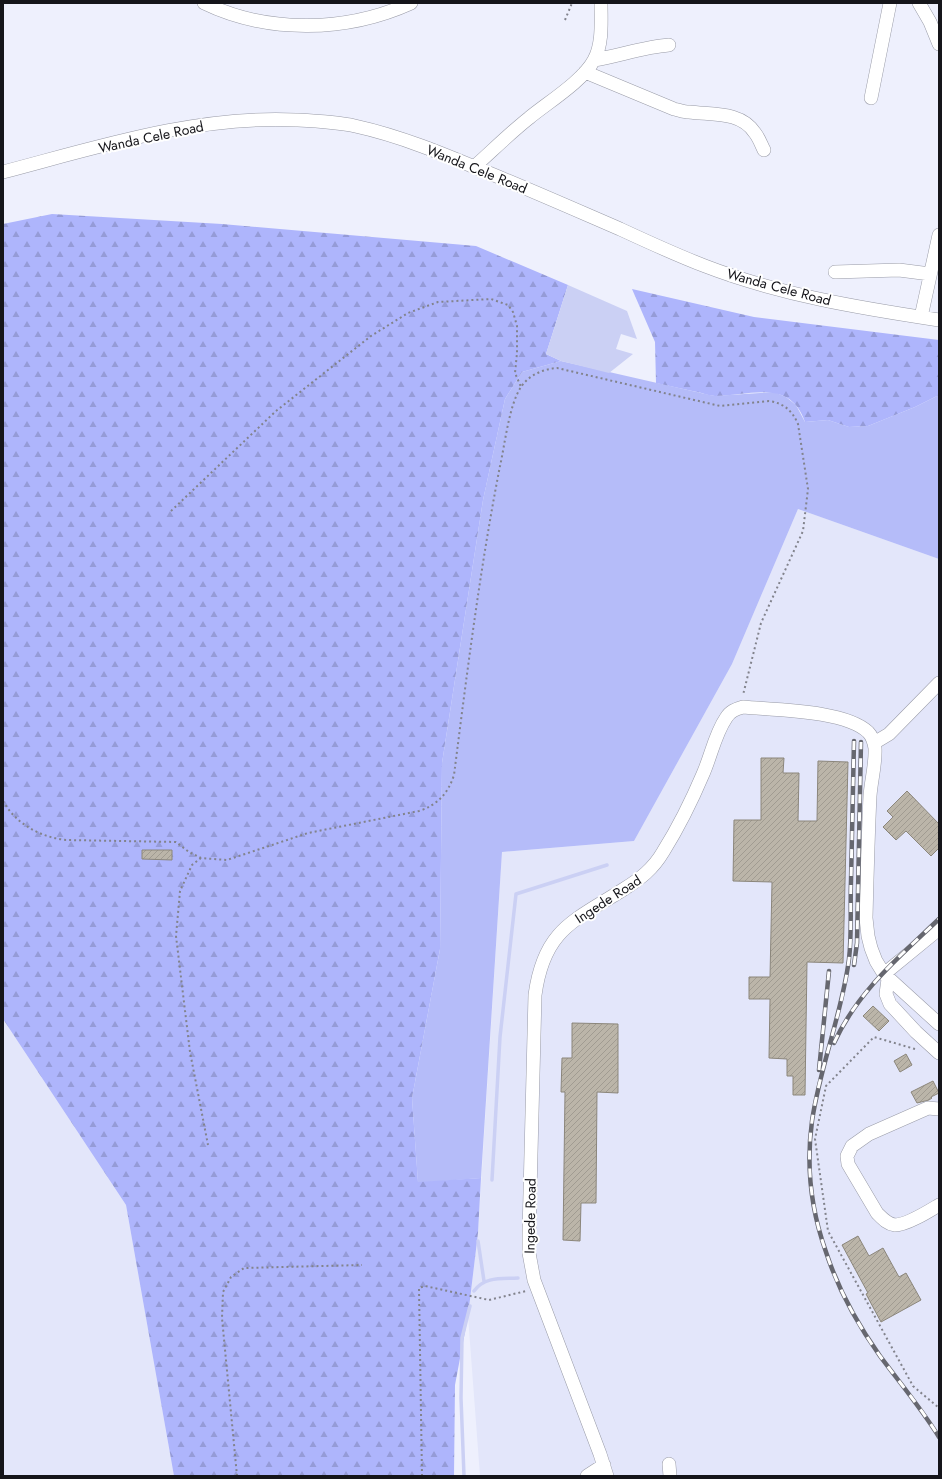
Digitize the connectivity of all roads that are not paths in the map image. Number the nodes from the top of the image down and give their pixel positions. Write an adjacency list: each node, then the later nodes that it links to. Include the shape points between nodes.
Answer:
1 (204, 3): 2 (street, via 237,16 287,25 341,24 396,10)
2 (411, 3)
3 (601, 3): 8 (street, via 599,46)
4 (890, 3): 10 (street)
5 (919, 3): 6 (street)
6 (939, 44)
7 (669, 45): 8 (street)
8 (594, 60): 9 (street)
9 (586, 72): 11 (street, via 674,109 736,118 750,127); 12 (street, via 527,119)
10 (871, 98)
11 (764, 150)
12 (474, 167): 13 (street, Wanda Cele Road, via 399,139 353,126 270,120 187,127); 17 (street, Wanda Cele Road, via 705,266 750,282 802,295)
13 (3, 172)
14 (939, 235): 16 (street)
15 (835, 272): 16 (street, via 900,270)
16 (930, 274): 17 (street)
17 (921, 317): 18 (street, Wanda Cele Road)
18 (939, 320)
19 (939, 683): 20 (street, via 889,734)
20 (874, 743): 22 (street, via 870,785 866,918 871,948); 27 (street, Ingede Road, via 868,732 838,718 785,710 740,708 729,713 676,830 656,864 639,880 562,931 541,965 535,995 530,1266)
21 (939, 929): 22 (street)
22 (886, 976): 23 (street); 24 (street, via 886,994 890,1004)
23 (939, 1024)
24 (939, 1053)
25 (939, 1109): 26 (street, via 928,1108 869,1134 852,1146 847,1156 848,1164 877,1213 888,1223 903,1223)
26 (939, 1205)
27 (605, 1471): 28 (street)
28 (587, 1476)

